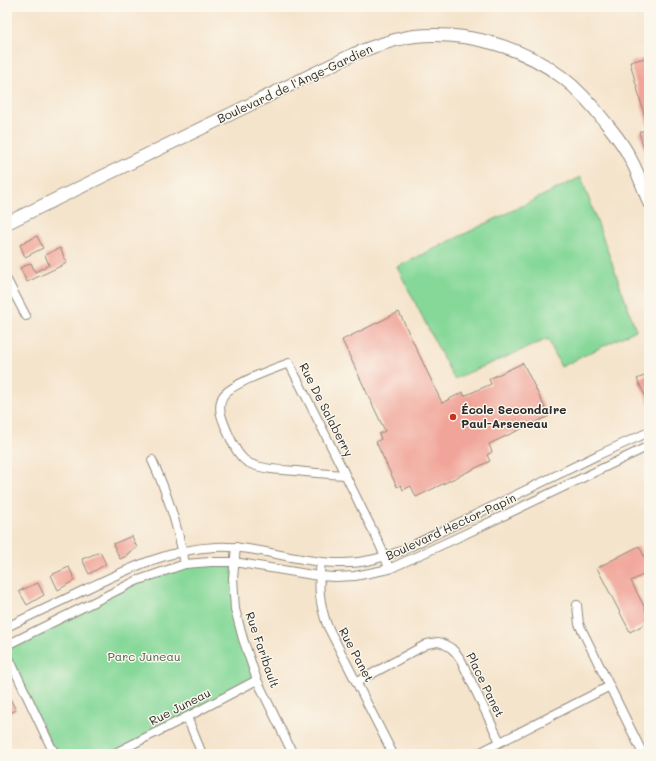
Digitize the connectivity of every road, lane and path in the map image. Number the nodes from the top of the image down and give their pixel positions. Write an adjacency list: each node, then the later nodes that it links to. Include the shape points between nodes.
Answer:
1 (649, 202): 2 (main road, Boulevard de l'Ange-Gardien, via 630,156 620,141 595,109 562,77 532,59 496,44 456,36 435,35 395,40 354,54)
2 (7, 223)
3 (7, 280): 4 (street)
4 (26, 316)
5 (649, 432): 7 (street, Boulevard Hector-Papin)
6 (649, 446): 9 (street, Boulevard Hector-Papin)
7 (598, 455): 9 (street); 13 (street, Boulevard Hector-Papin, via 402,551)
8 (152, 460): 12 (street, via 164,485)
9 (604, 468): 17 (street, Boulevard Hector-Papin)
10 (345, 475): 10 (street, Rue De Salaberry, via 289,363 232,388 222,396 221,416 244,460 264,468 284,471); 13 (street, Rue De Salaberry)
11 (236, 547): 12 (street, Boulevard Hector-Papin); 14 (street, Rue Faribault); 15 (street, Boulevard Hector-Papin)
12 (182, 551): 16 (street); 20 (street, Boulevard Hector-Papin, via 145,562 115,575)
13 (386, 556): 15 (street, Boulevard Hector-Papin, via 357,563); 17 (street, Rue De Salaberry)
14 (234, 562): 16 (street, Boulevard Hector-Papin); 18 (street, Boulevard Hector-Papin); 23 (street, Rue Faribault, via 235,609)
15 (321, 562): 18 (street, Rue Panet)
16 (185, 564): 21 (street, Boulevard Hector-Papin, via 136,581)
17 (389, 569): 18 (street, Boulevard Hector-Papin, via 355,576)
18 (319, 576): 24 (street, Rue Panet, via 320,606 326,625)
19 (577, 605): 25 (street, via 579,624)
20 (7, 627)
21 (7, 645)
22 (7, 654): 28 (street)
23 (258, 680): 26 (street, Rue Juneau); 31 (street, Rue Faribault)
24 (357, 682): 27 (street, Place Panet, via 427,644 442,643 451,648 461,660); 32 (street, Rue Panet)
25 (610, 686): 27 (street); 34 (street)
26 (187, 717): 29 (street, Rue Juneau); 30 (street)
27 (500, 742): 33 (street)
28 (56, 754)
29 (113, 754)
30 (202, 754)
31 (294, 754)
32 (393, 754)
33 (477, 754)
34 (643, 754)

